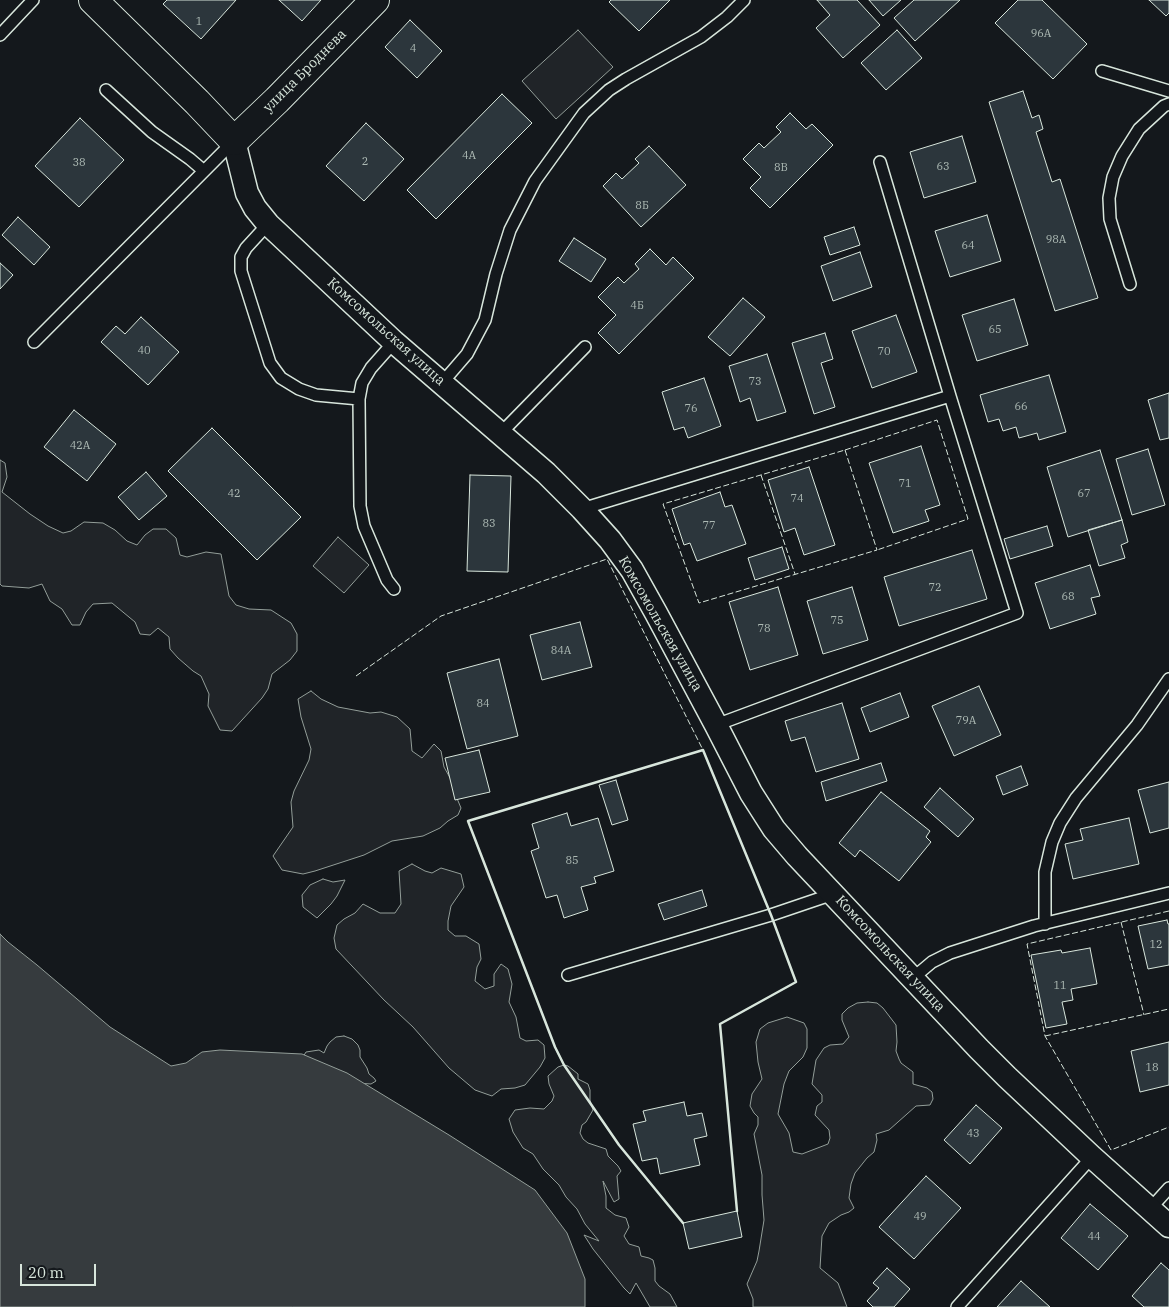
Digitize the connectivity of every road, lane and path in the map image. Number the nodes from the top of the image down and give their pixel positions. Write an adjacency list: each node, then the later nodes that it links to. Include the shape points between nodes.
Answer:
1 (33, 0): 5 (lane)
2 (93, 0): 10 (street, Комсомольская улица)
3 (375, 0): 10 (street, улица Броднева)
4 (744, 0): 18 (lane, via 701,37 626,78 584,114 535,181 510,230 485,320 467,354)
5 (0, 35)
6 (1102, 71): 8 (lane)
7 (106, 90): 12 (lane, via 152,132)
8 (1169, 91)
9 (1169, 104): 14 (lane, via 1139,129 1122,156 1108,198 1110,219)
10 (234, 141): 12 (lane); 13 (street, Комсомольская улица, via 247,193)
11 (880, 162): 19 (lane)
12 (204, 171): 15 (lane)
13 (268, 224): 16 (street, Комсомольская улица); 20 (lane, via 246,248 241,257 241,271 270,363 281,378 299,389 316,395)
14 (1130, 284)
15 (34, 342)
16 (394, 342): 18 (street, Комсомольская улица); 20 (lane, via 362,383)
17 (585, 347): 21 (lane)
18 (442, 383): 21 (street, Комсомольская улица)
19 (950, 396): 22 (lane); 25 (lane, via 1018,613)
20 (360, 399): 23 (lane, via 360,506 364,526)
21 (500, 434): 22 (street, Комсомольская улица)
22 (582, 509): 25 (street, Комсомольская улица, via 632,570)
23 (394, 589)
24 (1169, 679): 28 (lane, via 1138,726 1076,798 1060,823 1045,872)
25 (716, 725): 27 (street, Комсомольская улица, via 751,793 774,829)
26 (1169, 893): 28 (lane)
27 (833, 894): 29 (lane); 30 (street, Комсомольская улица)
28 (1045, 924): 30 (lane, via 950,953 932,962)
29 (568, 975)
30 (913, 978): 31 (street, Комсомольская улица, via 1000,1070)
31 (1092, 1157): 33 (street, Комсомольская улица); 35 (lane)
32 (1169, 1188): 33 (lane)
33 (1150, 1209): 34 (street, Комсомольская улица)
34 (1169, 1226)
35 (957, 1307)

